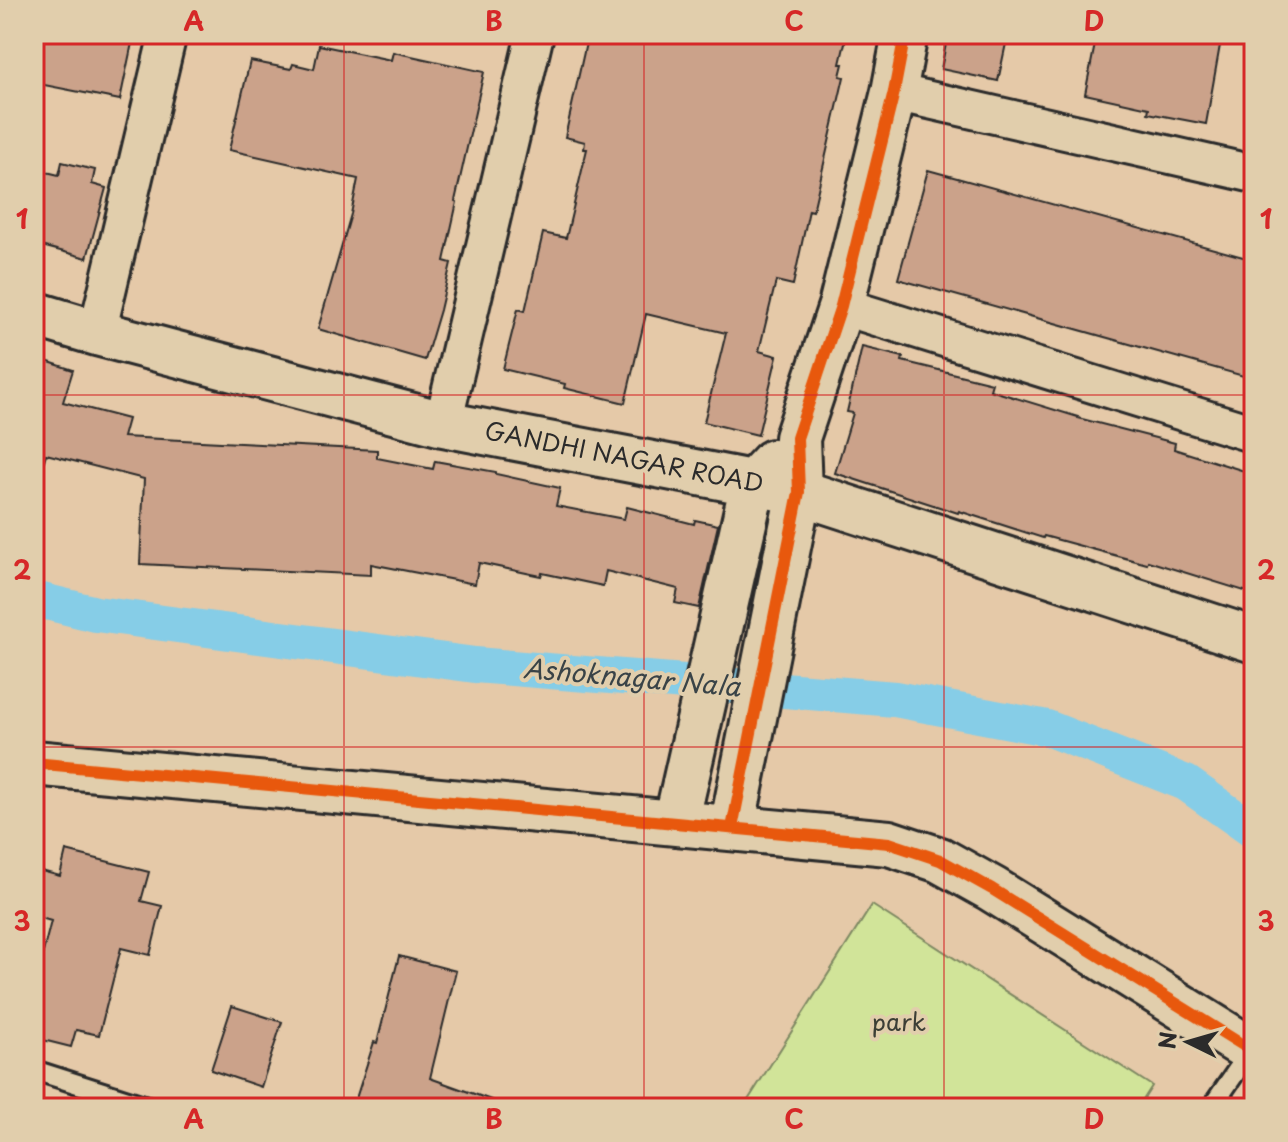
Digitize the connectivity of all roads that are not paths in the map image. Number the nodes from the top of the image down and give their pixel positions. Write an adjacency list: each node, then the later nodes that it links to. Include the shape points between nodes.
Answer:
1 (168, 34): 8 (street)
2 (905, 34): 4 (street)
3 (531, 35): 9 (street)
4 (894, 92): 5 (street); 6 (street)
5 (1254, 174)
6 (841, 306): 10 (street); 11 (street)
7 (34, 314): 8 (street, GANDHI NAGAR ROAD)
8 (97, 333): 9 (street, GANDHI NAGAR ROAD)
9 (443, 424): 12 (street, GANDHI NAGAR ROAD)
10 (1254, 434)
11 (797, 438): 12 (street); 13 (street)
12 (749, 503): 13 (street, GANDHI NAGAR ROAD); 16 (street)
13 (797, 507): 14 (street, GANDHI NAGAR ROAD); 17 (street)
14 (1254, 640)
15 (34, 763): 16 (street)
16 (680, 804): 17 (street)
17 (736, 811): 18 (street, via 889,843 940,860)
18 (1252, 1051): 21 (lane)
19 (34, 1070): 20 (lane)
20 (153, 1108)
21 (1211, 1108)

